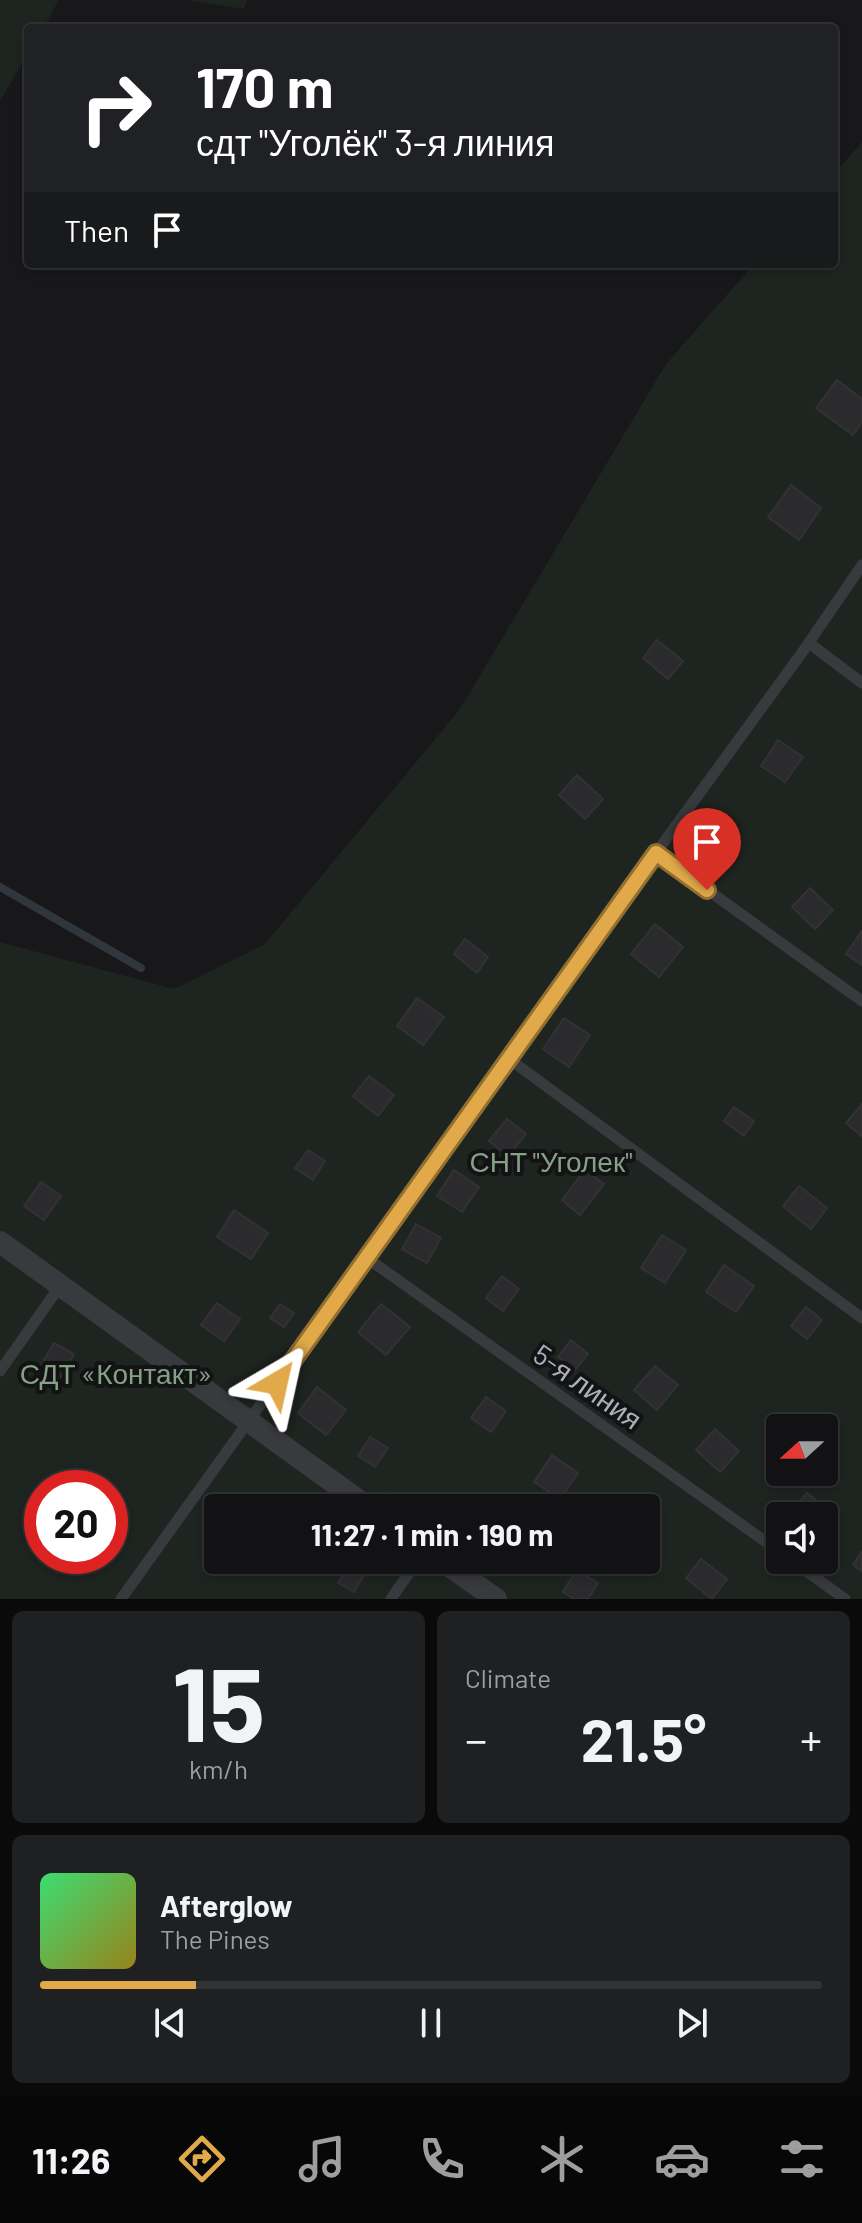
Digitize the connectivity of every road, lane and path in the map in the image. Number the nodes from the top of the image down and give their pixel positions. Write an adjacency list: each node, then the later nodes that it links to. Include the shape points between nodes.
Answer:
1 (862, 565): 2 (lane)
2 (809, 643): 3 (lane); 4 (lane)
3 (862, 683)
4 (656, 853): 5 (lane); 6 (lane)
5 (862, 1001)
6 (509, 1059): 8 (lane); 10 (lane)
7 (0, 1242): 9 (street)
8 (367, 1258): 12 (lane); 14 (lane, 5-я линия)
9 (60, 1286): 11 (lane); 12 (street)
10 (862, 1318)
11 (0, 1371)
12 (248, 1421): 13 (street); 18 (lane)
13 (350, 1494)
14 (766, 1542)
15 (408, 1574): 19 (lane)
16 (461, 1574): 20 (street)
17 (810, 1574): 21 (lane)
18 (121, 1599)
19 (391, 1599)
20 (496, 1599)
21 (845, 1599)

